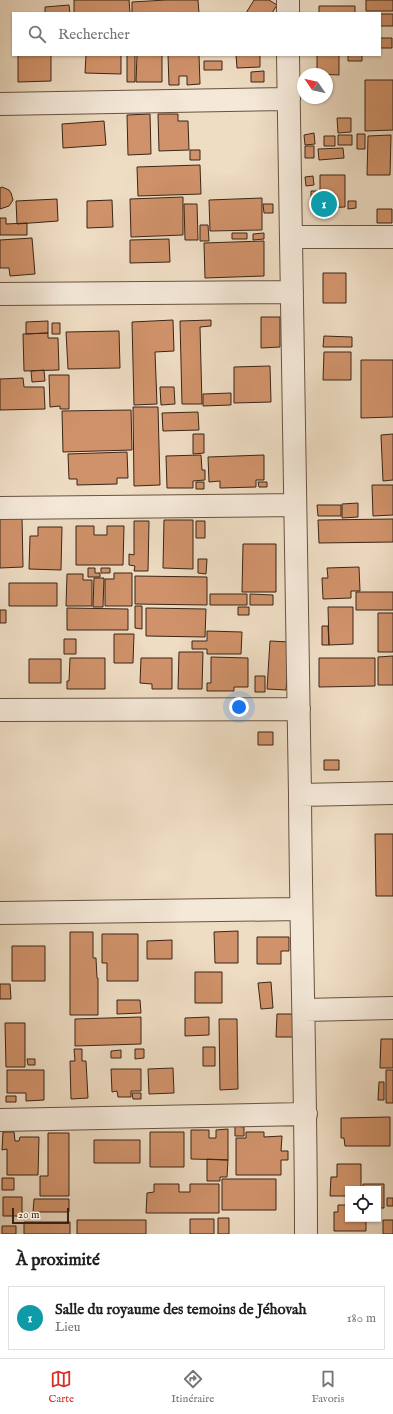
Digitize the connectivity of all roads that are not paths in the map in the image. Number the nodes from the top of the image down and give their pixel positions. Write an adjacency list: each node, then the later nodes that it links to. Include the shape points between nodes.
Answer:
1 (288, 0): 2 (street)
2 (288, 12)
3 (288, 56): 4 (street)
4 (289, 99): 5 (street); 6 (street)
5 (0, 104)
6 (291, 237): 7 (street); 8 (street)
7 (393, 237)
8 (292, 292): 9 (street); 10 (street)
9 (0, 294)
10 (295, 505): 11 (street); 12 (street)
11 (0, 508)
12 (299, 709): 13 (street); 15 (street)
13 (0, 710)
14 (393, 794): 15 (street)
15 (300, 795): 16 (street)
16 (301, 909): 17 (street); 19 (street)
17 (0, 913)
18 (393, 1008): 19 (street)
19 (304, 1010): 20 (street)
20 (306, 1114): 21 (street); 22 (street)
21 (0, 1120)
22 (306, 1234)

